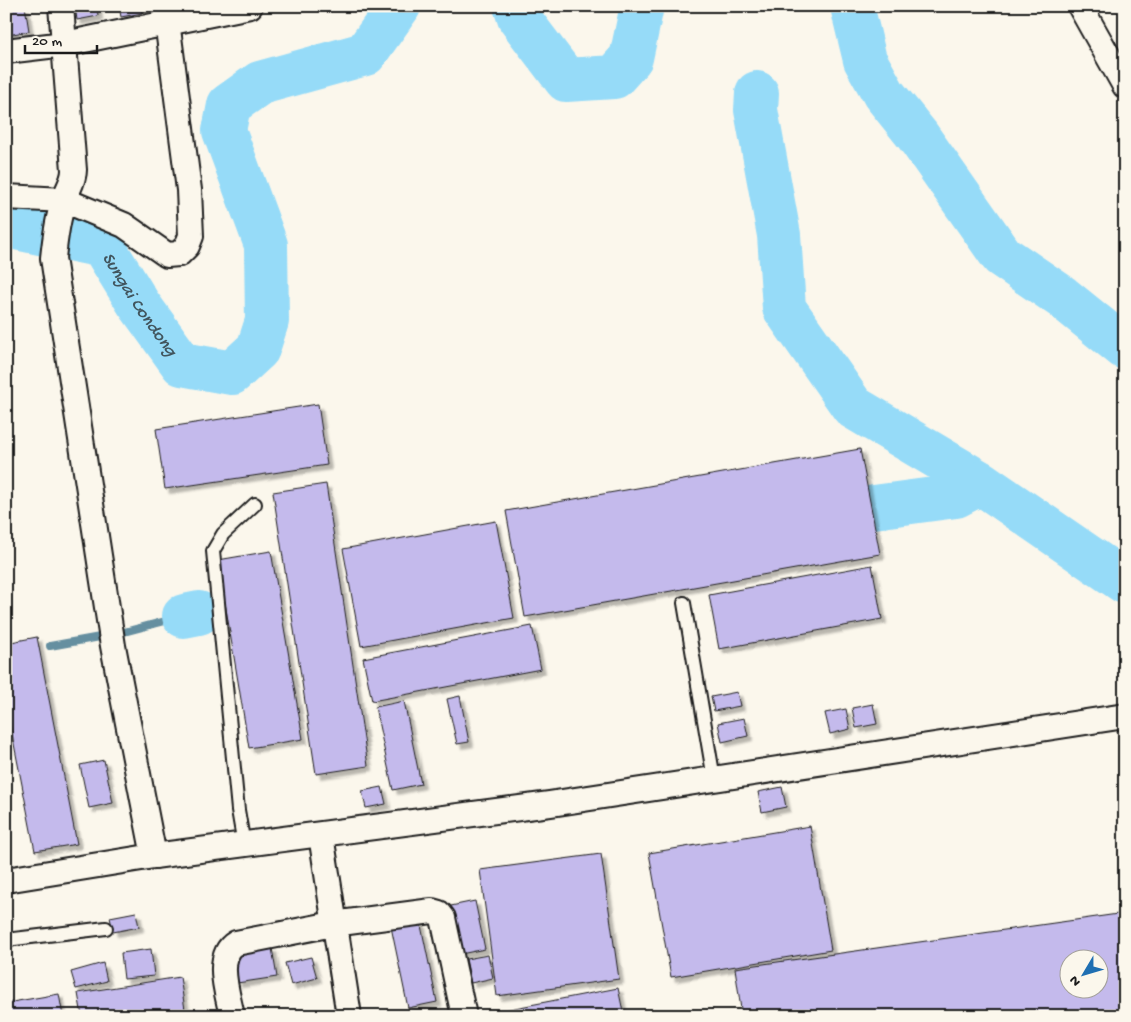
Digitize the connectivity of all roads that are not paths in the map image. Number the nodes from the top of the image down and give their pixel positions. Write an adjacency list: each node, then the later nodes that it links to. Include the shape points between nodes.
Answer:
1 (60, 6): 5 (street)
2 (250, 6): 4 (street)
3 (1080, 6): 7 (street)
4 (166, 15): 5 (street); 9 (street, via 189,190 191,236 187,246 179,254 167,255 124,225)
5 (65, 44): 6 (street); 9 (street, via 74,179)
6 (6, 51)
7 (1125, 86)
8 (6, 197): 9 (street)
9 (61, 211): 16 (street, via 53,258 113,646)
10 (255, 504): 15 (lane, via 223,534 213,551)
11 (684, 603): 13 (lane)
12 (1125, 716): 13 (street)
13 (714, 779): 14 (street)
14 (321, 835): 15 (street); 18 (street)
15 (244, 845): 16 (street)
16 (154, 856): 17 (street)
17 (6, 880)
18 (333, 924): 21 (street, via 230,946 224,968); 22 (street); 23 (street, via 432,911 439,913 443,918)
19 (106, 928): 20 (lane)
20 (6, 940)
21 (232, 1016)
22 (349, 1016)
23 (464, 1016)

